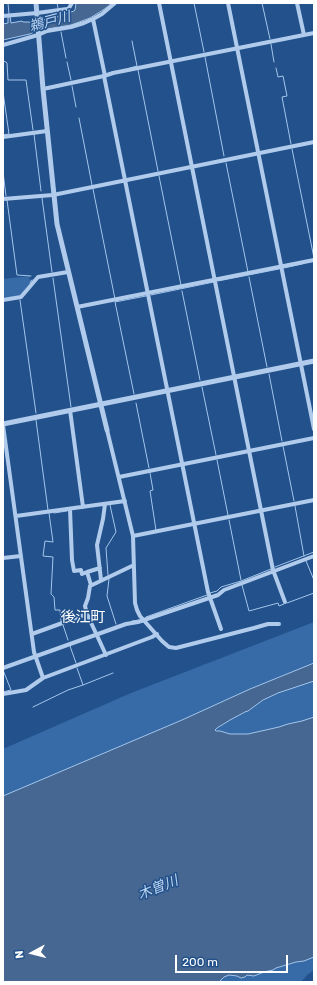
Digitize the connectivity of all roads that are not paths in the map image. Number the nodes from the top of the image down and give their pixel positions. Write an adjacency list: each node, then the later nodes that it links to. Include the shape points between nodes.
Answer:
1 (36, 3): 7 (street)
2 (72, 3): 7 (street, via 67,9)
3 (115, 3): 9 (street)
4 (160, 3): 15 (street)
5 (228, 3): 14 (street)
6 (297, 3): 12 (street)
7 (37, 14): 8 (street); 11 (street)
8 (3, 16)
9 (93, 19): 11 (street); 16 (street)
10 (314, 33): 12 (street)
11 (38, 34): 13 (street); 17 (street)
12 (304, 35): 14 (street)
13 (3, 45)
14 (237, 48): 15 (street); 21 (street)
15 (171, 62): 16 (street); 22 (street)
16 (104, 76): 17 (street); 23 (street)
17 (43, 89): 18 (street)
18 (47, 130): 19 (street); 24 (street)
19 (3, 137)
20 (314, 142): 21 (street)
21 (258, 153): 22 (street); 27 (street)
22 (192, 167): 23 (street); 31 (street)
23 (125, 180): 24 (street); 32 (street)
24 (53, 195): 25 (street); 28 (street)
25 (3, 199)
26 (314, 260): 27 (street)
27 (281, 267): 31 (street); 36 (street)
28 (68, 272): 29 (street); 34 (street)
29 (38, 277): 30 (street); 33 (street, via 21,298)
30 (31, 278)
31 (215, 281): 32 (street); 37 (street)
32 (149, 293): 34 (street); 38 (street)
33 (3, 300)
34 (77, 307): 39 (street)
35 (314, 361): 36 (street)
36 (301, 364): 37 (street); 42 (street)
37 (234, 377): 38 (street); 45 (street)
38 (168, 390): 39 (street); 46 (street)
39 (102, 404): 40 (street); 43 (street)
40 (70, 410): 41 (street); 51 (street)
41 (3, 425): 54 (street)
42 (314, 429)
43 (107, 430): 47 (street)
44 (314, 438): 45 (street)
45 (249, 450): 46 (street); 53 (street)
46 (183, 464): 47 (street); 55 (street)
47 (119, 477): 49 (street)
48 (314, 500): 53 (street)
49 (125, 501): 50 (street); 56 (street)
50 (105, 504): 51 (street); 61 (street, via 97,545)
51 (83, 507): 52 (street)
52 (70, 508): 54 (street); 63 (street, via 74,572)
53 (262, 511): 55 (street); 62 (street)
54 (16, 516): 57 (street)
55 (195, 524): 56 (street); 66 (street)
56 (133, 536): 60 (street)
57 (21, 556): 59 (street); 72 (street)
58 (314, 556): 62 (street)
59 (3, 558)
60 (134, 565): 64 (street); 69 (street, via 135,603)
61 (100, 568): 63 (street); 64 (street)
62 (274, 571): 66 (street, via 224,590 218,595); 67 (street)
63 (87, 572): 65 (street)
64 (102, 580): 65 (street)
65 (91, 585): 68 (street, via 85,606)
66 (209, 596): 69 (street); 71 (street)
67 (285, 602)
68 (87, 614): 72 (street); 74 (street)
69 (144, 620): 73 (street); 74 (street)
70 (279, 624): 73 (street, via 268,624 176,648 170,647)
71 (221, 629)
72 (32, 634): 76 (street)
73 (157, 634): 75 (street)
74 (96, 635): 75 (street); 76 (street)
75 (106, 655): 78 (street)
76 (36, 657): 77 (street); 78 (street)
77 (3, 668)
78 (43, 678): 79 (street, via 26,690)
79 (3, 694)

